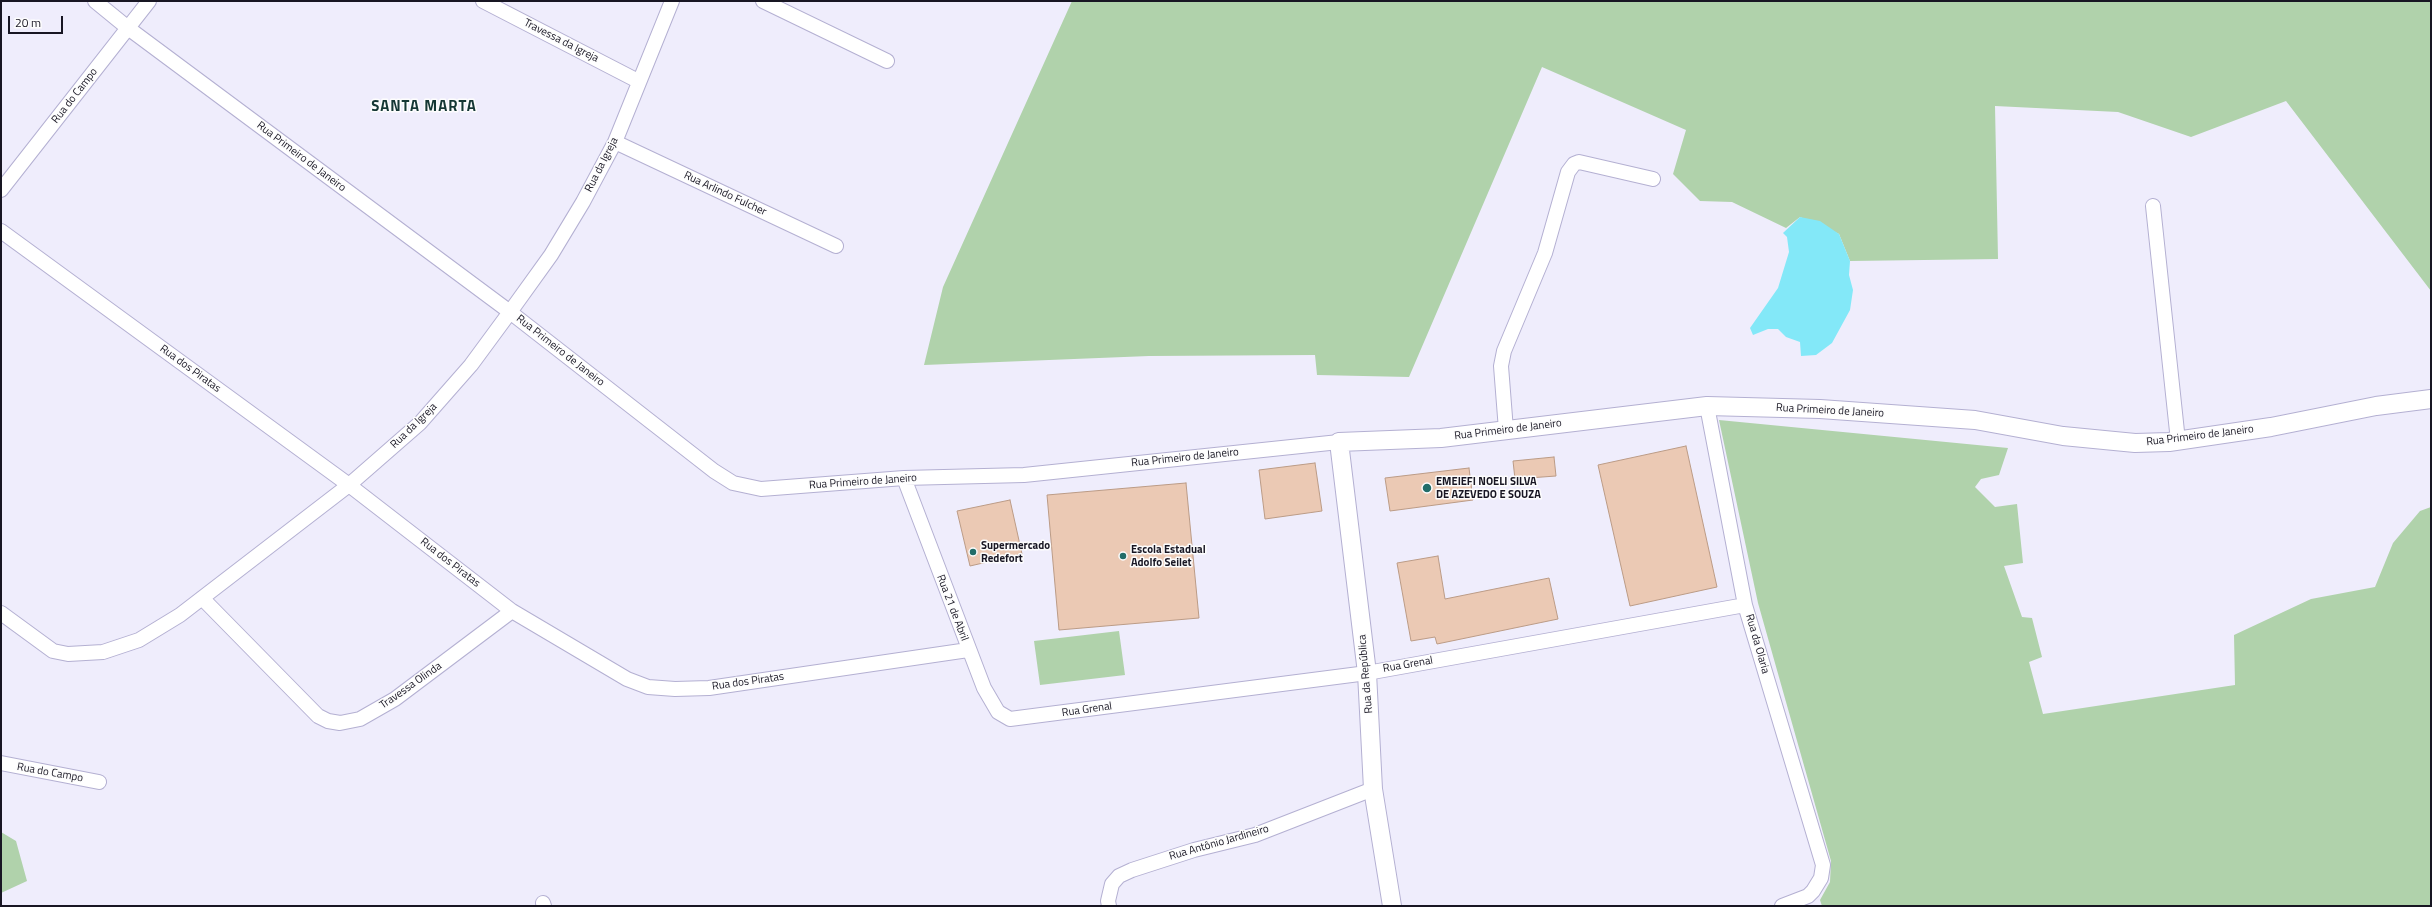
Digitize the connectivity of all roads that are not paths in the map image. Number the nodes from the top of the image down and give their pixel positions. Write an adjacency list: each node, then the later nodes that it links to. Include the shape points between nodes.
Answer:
1 (95, 1): 6 (street, Rua Primeiro de Janeiro)
2 (149, 1): 6 (street, Rua do Campo)
3 (483, 1): 8 (street, Travessa da Igreja)
4 (672, 1): 8 (street, Rua da Igreja)
5 (763, 1): 7 (street)
6 (128, 28): 11 (street, Rua do Campo); 15 (street, Rua Primeiro de Janeiro)
7 (887, 61)
8 (638, 81): 9 (street, Rua da Igreja)
9 (615, 142): 14 (street, Rua Arlindo Fulcher); 15 (street, Rua da Igreja, via 555,249)
10 (1653, 179): 18 (street, via 1579,162 1568,172 1545,253 1504,351 1501,366)
11 (1, 190)
12 (2154, 206): 19 (street)
13 (1, 231): 22 (street, Rua dos Piratas)
14 (836, 246)
15 (510, 312): 21 (street, Rua Primeiro de Janeiro, via 714,471 733,483 761,488); 22 (street, Rua da Igreja, via 470,365 420,423)
16 (2431, 399): 19 (street, Rua Primeiro de Janeiro, via 2376,406 2271,427)
17 (1707, 406): 18 (street, Rua Primeiro de Janeiro); 19 (street, Rua Primeiro de Janeiro, via 1820,409 1975,420 2063,436 2135,443); 24 (street, Rua da Olaria)
18 (1506, 430): 20 (street, Rua Primeiro de Janeiro, via 1441,438)
19 (2178, 440)
20 (1339, 442): 21 (street, Rua Primeiro de Janeiro, via 1024,475); 28 (street, Rua da República)
21 (904, 478): 27 (street, Rua 21 de Abril)
22 (349, 485): 23 (street, Rua da Igreja); 25 (street, Rua dos Piratas)
23 (202, 598): 25 (street, Travessa Olinda, via 318,716 340,723 360,719 395,699); 26 (street, Rua da Igreja, via 155,632 123,646 85,655 52,651)
24 (1745, 605): 28 (street, Rua Grenal); 35 (street, Rua da Olaria, via 1823,865 1821,878 1808,896)
25 (512, 611): 27 (street, Rua dos Piratas, via 627,680 648,687 709,688)
26 (1, 613)
27 (968, 650): 29 (street, Rua 21 de Abril, via 986,692 998,712 1008,718)
28 (1367, 673): 29 (street, Rua Grenal); 32 (street, Rua da República)
29 (1021, 718)
30 (1, 764): 31 (street, Rua do Campo)
31 (99, 782)
32 (1373, 789): 33 (street, Rua Antônio Jardineiro, via 1255,835 1194,850 1132,870 1119,876 1112,884); 34 (street, Rua da República)
33 (1109, 906)
34 (1392, 906)
35 (1782, 906)

